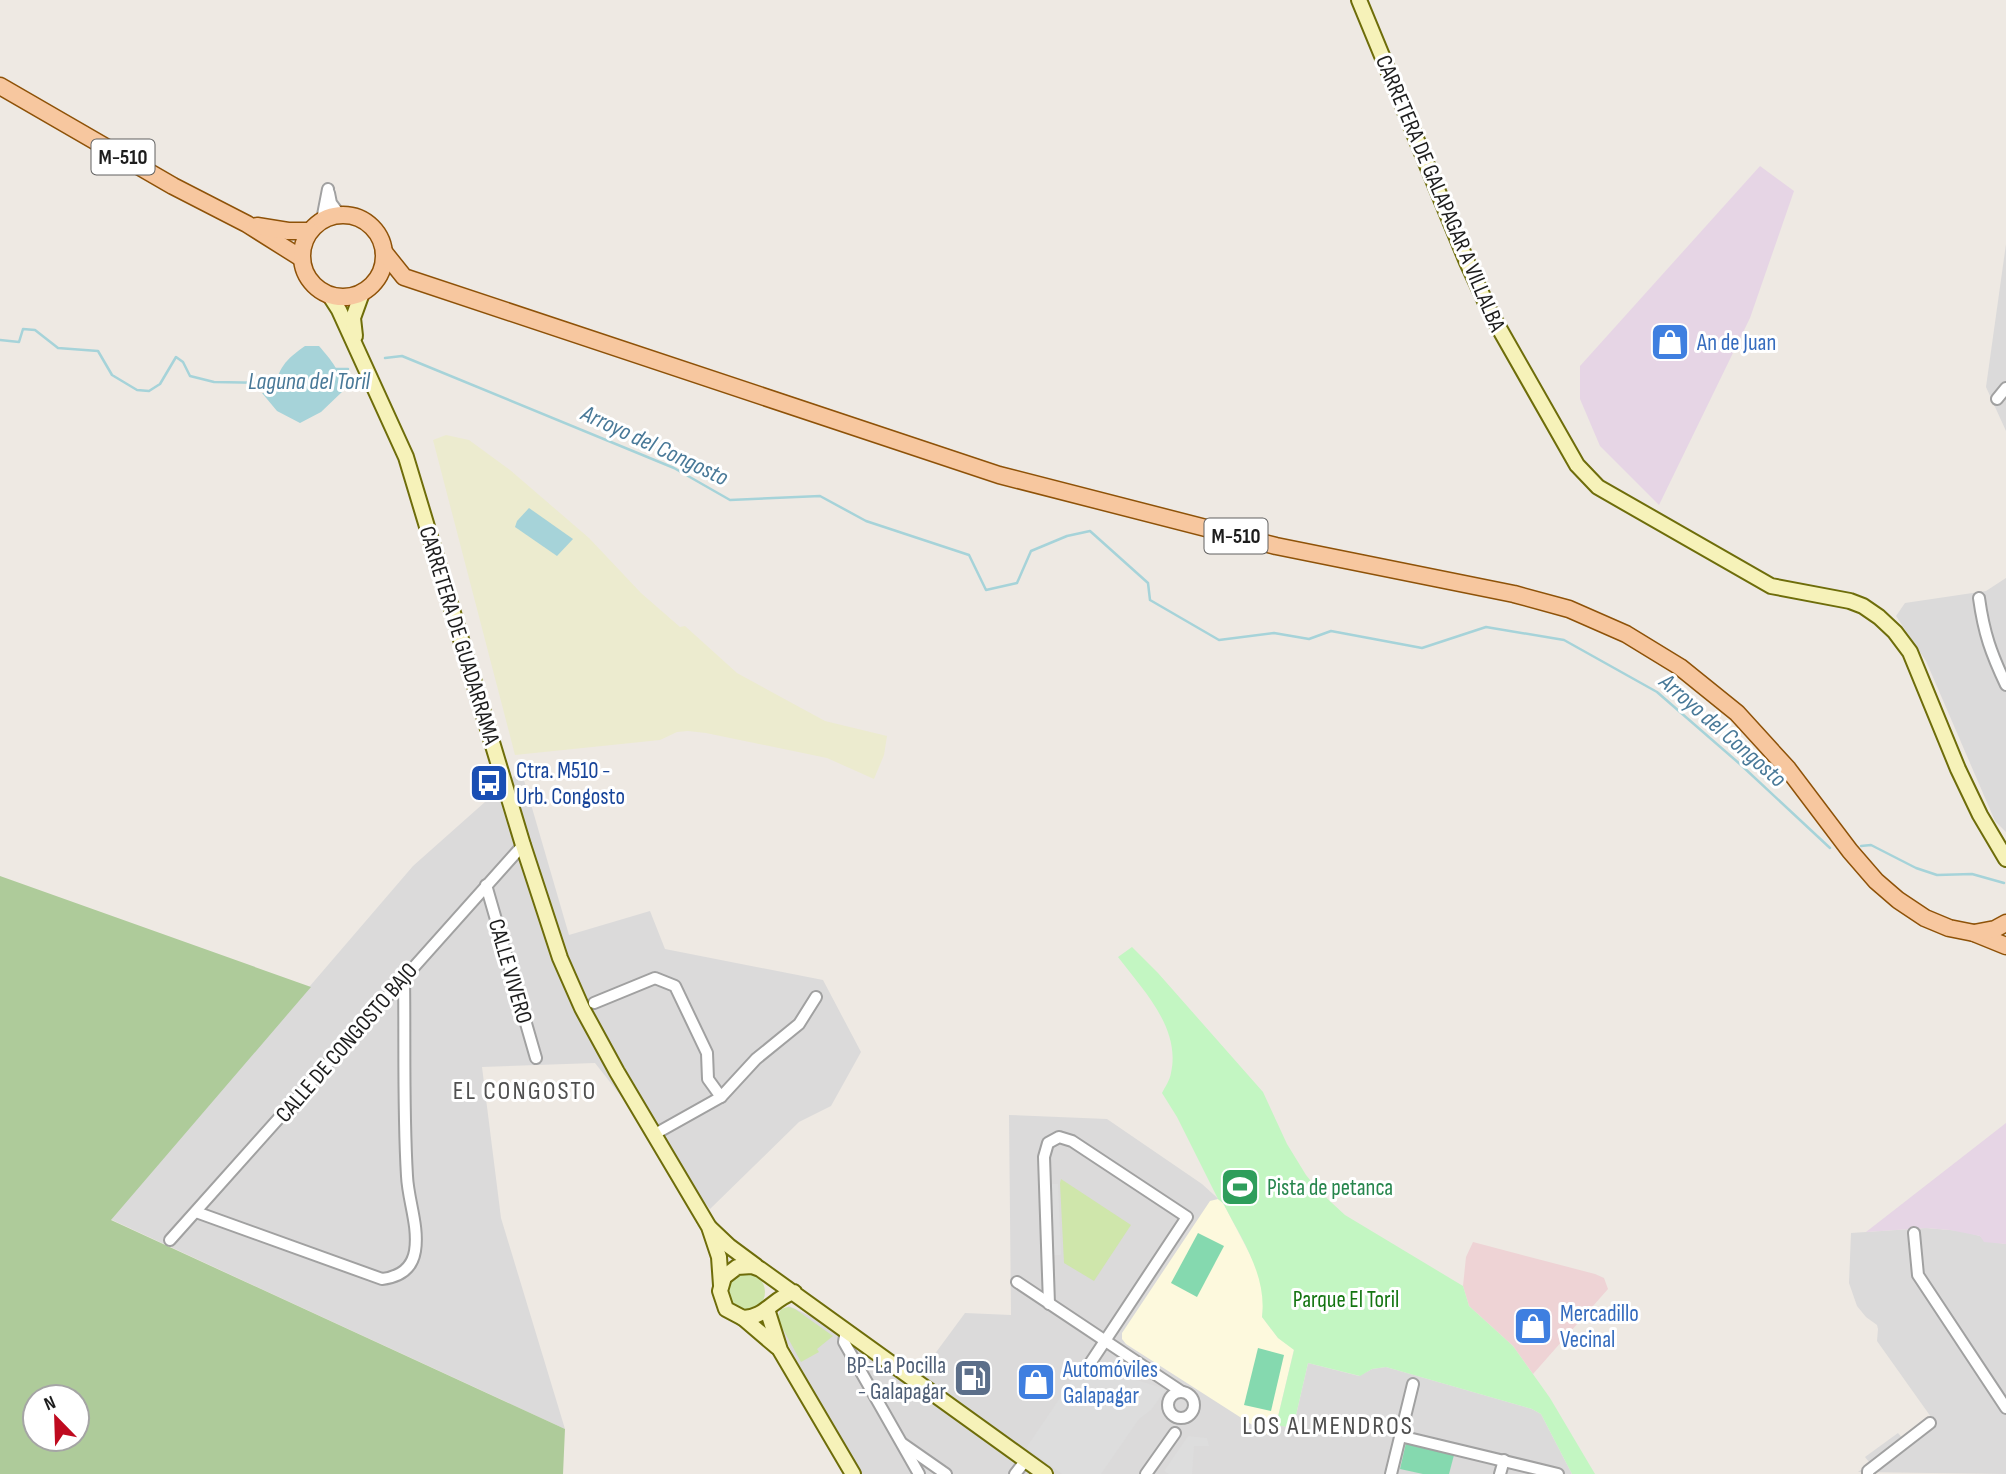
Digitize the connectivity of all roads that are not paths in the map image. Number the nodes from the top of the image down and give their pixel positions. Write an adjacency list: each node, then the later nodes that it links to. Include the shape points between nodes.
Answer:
1 (1359, 0): 17 (main road, CARRETERA DE GALAPAGAR A VILLALBA, via 1490,314 1577,465 1598,487 1771,586 1850,601 1879,617 1910,652 1980,815)
2 (0, 86): 4 (main road, M-510)
3 (340, 215): 5 (main road, M-510); 5 (street, via 328,189); 6 (main road, via 370,225)
4 (247, 224): 5 (main road, M-510, via 288,231); 7 (main road, M-510)
5 (316, 226): 7 (main road, via 302,247)
6 (384, 252): 8 (main road); 9 (main road, M-510, via 382,270)
7 (301, 258): 10 (main road, M-510, via 307,278)
8 (404, 277): 9 (main road); 20 (main road, M-510, via 999,475 1276,546 1569,609 1626,634 1680,667 1738,713 1876,881 1925,918)
9 (367, 289): 10 (main road, via 349,297); 11 (main road, CARRETERA DE GUADARRAMA / M-510, via 353,318)
10 (330, 296): 11 (main road, CARRETERA DE GUADARRAMA / M-510)
11 (355, 345): 16 (main road, CARRETERA DE GUADARRAMA / M-510, via 406,457)
12 (2006, 388): 13 (street)
13 (1997, 398)
14 (1979, 598): 15 (street, via 1989,649)
15 (2006, 685)
16 (523, 845): 18 (street, CALLE DE CONGOSTO BAJO); 29 (main road, CARRETERA DE GUADARRAMA / M-510, via 560,958 582,1008)
17 (2005, 853)
18 (486, 885): 22 (street, CALLE DE CONGOSTO BAJO); 27 (street, CALLE VIVERO)
19 (2006, 923): 20 (main road)
20 (1975, 933): 21 (main road, M-510)
21 (2006, 946)
22 (404, 976): 23 (street, CALLE DE CONGOSTO BAJO); 24 (street)
23 (389, 995): 24 (street); 30 (street, CALLE DE CONGOSTO BAJO)
24 (405, 996): 30 (street, via 407,1177 416,1237 409,1267 397,1277 382,1279)
25 (816, 997): 28 (street, via 799,1024 756,1059)
26 (594, 1003): 28 (street, via 655,978 674,986 707,1053 708,1079)
27 (536, 1058)
28 (721, 1097): 29 (street)
29 (655, 1134): 31 (main road, CARRETERA DE GUADARRAMA / M-510)
30 (196, 1212): 33 (street, CALLE DE CONGOSTO BAJO)
31 (709, 1227): 34 (main road, CARRETERA DE GUADARRAMA / M-510); 36 (main road, CARRETERA DE GUADARRAMA / M-510, via 719,1257)
32 (1914, 1233): 47 (street, via 1917,1275)
33 (170, 1240)
34 (763, 1271): 36 (main road, via 752,1266 737,1268); 37 (main road, CARRETERA DE GUADARRAMA); 39 (main road, M-510, via 773,1288)
35 (1017, 1282): 38 (street)
36 (721, 1285): 40 (main road, M-510, via 723,1304 731,1314)
37 (794, 1292): 39 (main road); 41 (main road, CARRETERA DE GUADARRAMA)
38 (1049, 1304): 42 (street); 42 (street, via 1044,1157 1048,1143 1059,1137 1187,1217)
39 (769, 1307): 40 (main road, via 756,1317); 43 (main road, M-510)
40 (743, 1318): 43 (main road, M-510)
41 (846, 1329): 53 (street, via 844,1342); 54 (main road, CARRETERA DE GUADARRAMA)
42 (1105, 1340): 44 (street); 46 (street)
43 (780, 1350): 56 (main road, M-510)
44 (1089, 1365)
45 (1413, 1384): 52 (street)
46 (1178, 1393): 48 (street, via 1170,1398 1168,1408); 49 (street, via 1194,1403)
47 (2006, 1408)
48 (1174, 1416): 49 (street); 51 (street)
49 (1187, 1416): 51 (street)
50 (1930, 1423): 65 (street)
51 (1175, 1433): 61 (street)
52 (1400, 1436): 55 (street); 62 (street)
53 (901, 1443): 57 (street); 58 (street)
54 (1026, 1460): 59 (street); 60 (main road, CARRETERA DE GUADARRAMA)
55 (1504, 1460): 63 (street); 64 (street)
56 (853, 1474)
57 (919, 1474)
58 (946, 1474)
59 (1015, 1474)
60 (1045, 1474)
61 (1146, 1474)
62 (1391, 1474)
63 (1500, 1474)
64 (1558, 1474)
65 (1868, 1474)

